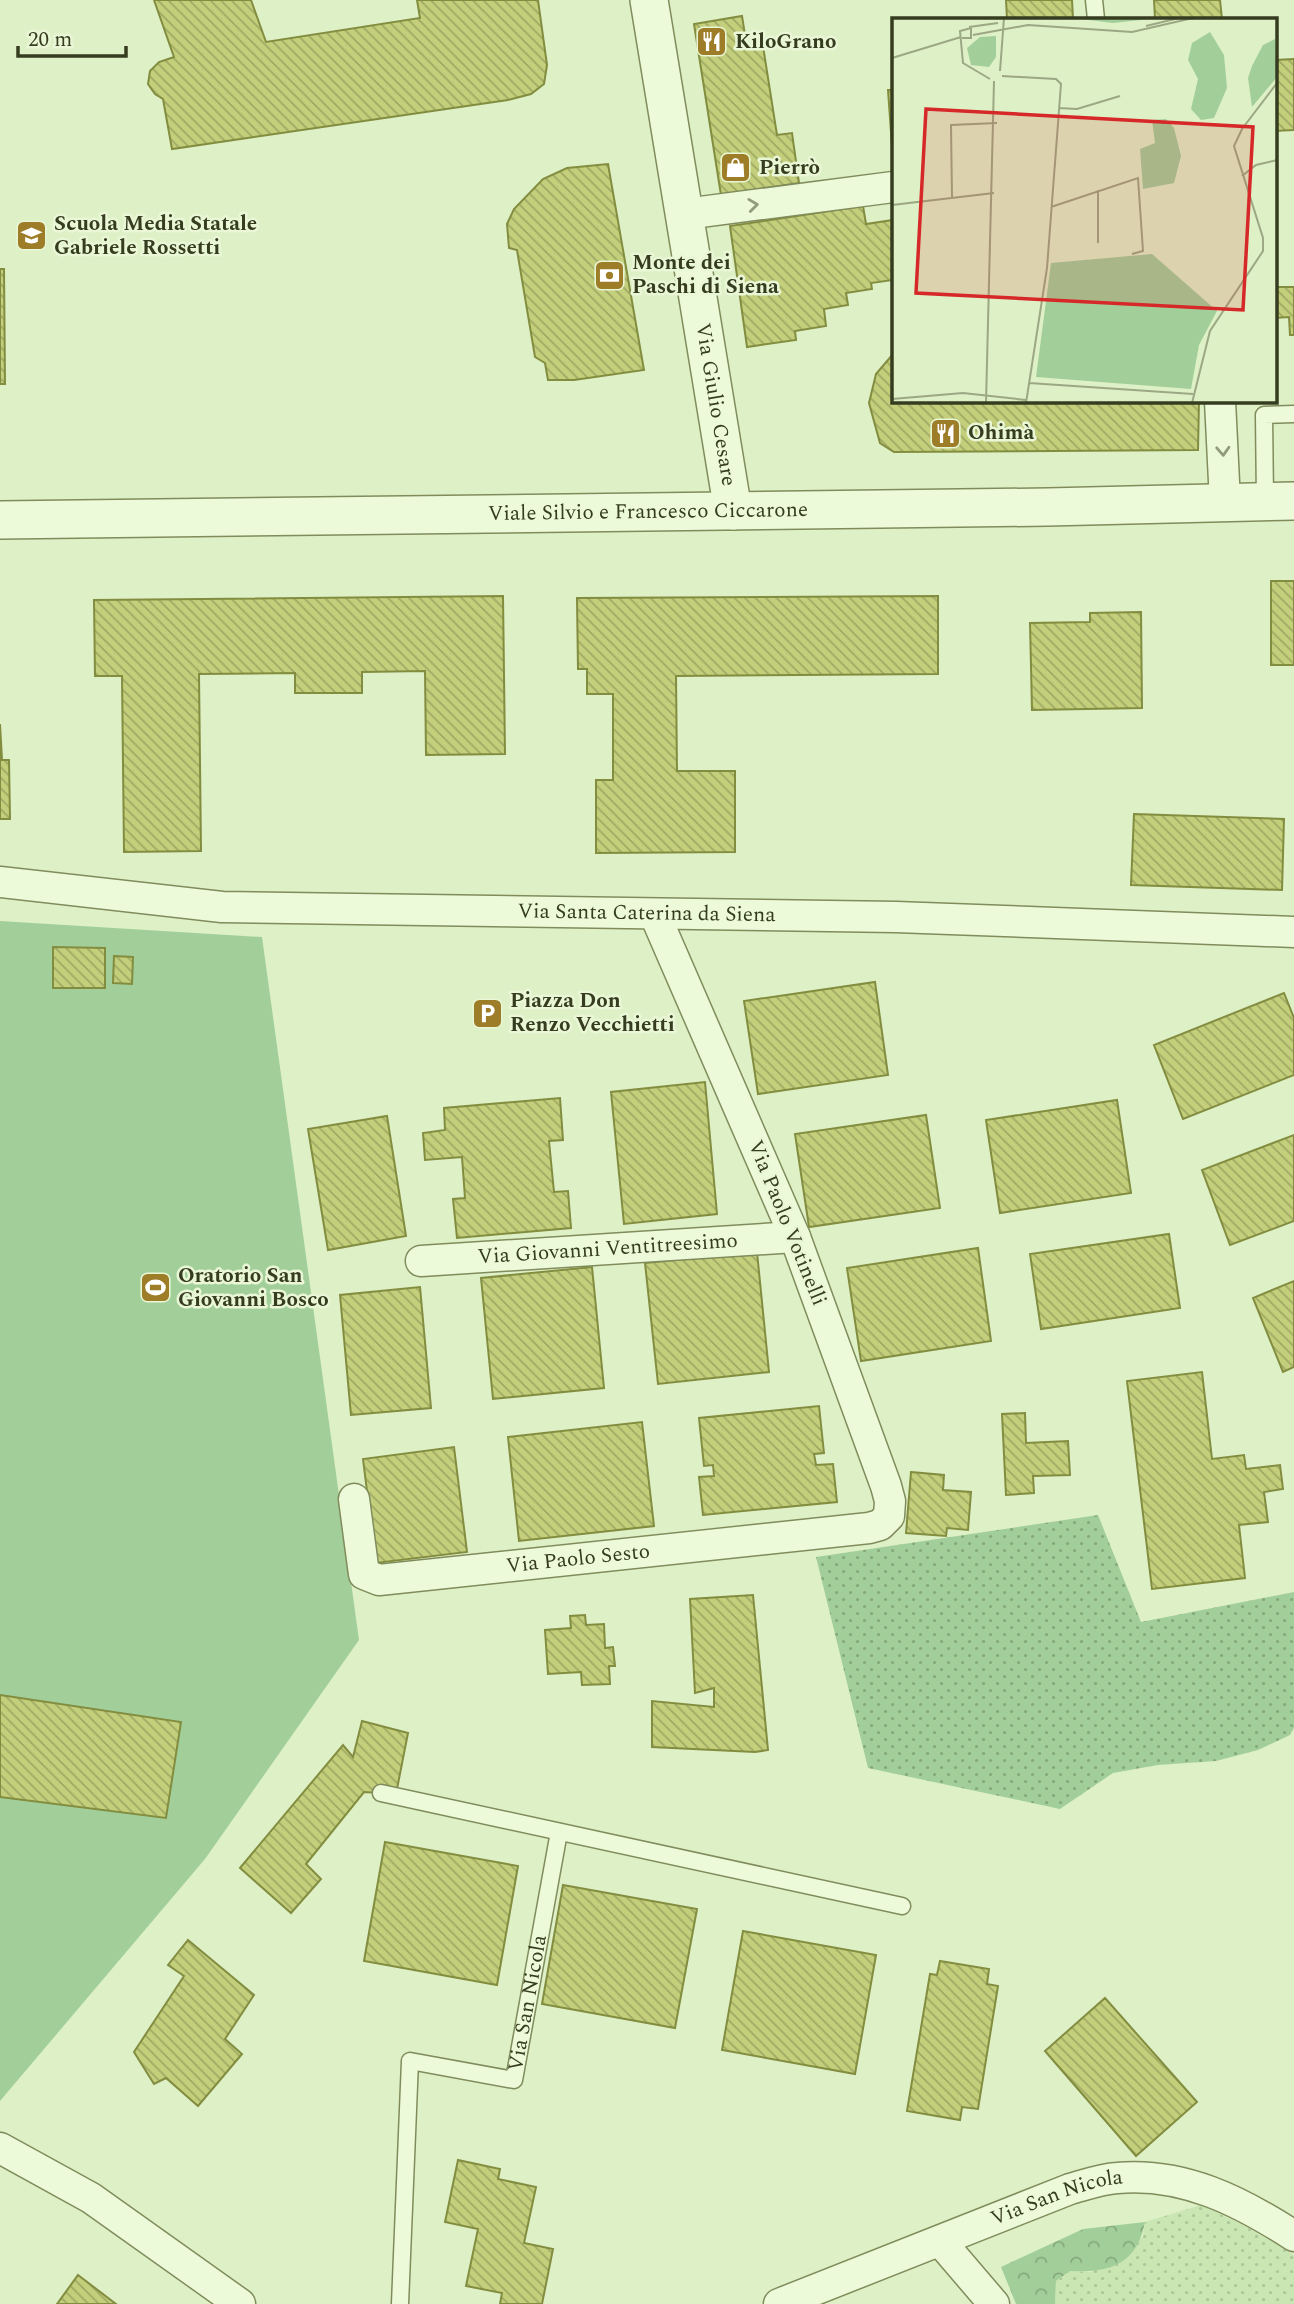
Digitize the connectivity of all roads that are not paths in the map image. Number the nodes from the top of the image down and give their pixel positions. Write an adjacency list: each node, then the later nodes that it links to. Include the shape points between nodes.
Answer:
1 (649, 0): 5 (street, Via Giulio Cesare)
2 (1094, 0): 3 (lane)
3 (1096, 18)
4 (892, 187): 5 (street, one-way to 4)
5 (685, 214): 10 (street, Via Giulio Cesare)
6 (1220, 402): 9 (street, one-way to 9)
7 (1294, 414): 8 (lane, via 1264,415)
8 (1279, 501): 9 (street, Viale Silvio e Francesco Ciccarone)
9 (1225, 502): 10 (street, Viale Silvio e Francesco Ciccarone)
10 (733, 511): 11 (street, Viale Silvio e Francesco Ciccarone)
11 (0, 520)
12 (0, 882): 13 (street, Via Santa Caterina da Siena, via 222,907)
13 (655, 915): 14 (street, Via Santa Caterina da Siena, via 896,917); 15 (street, Via Paolo Votinelli)
14 (1294, 932)
15 (795, 1237): 16 (street, Via Giovanni Ventitreesimo); 18 (street, Via Paolo Votinelli, via 887,1486 889,1516)
16 (422, 1261)
17 (355, 1499): 18 (street, Via Paolo Sesto, via 364,1574 379,1580)
18 (869, 1528)
19 (381, 1793): 20 (lane)
20 (559, 1832): 21 (lane); 26 (lane, Via San Nicola, via 514,2080 410,2061)
21 (902, 1906)
22 (0, 2148): 25 (street, via 91,2197)
23 (1294, 2236): 24 (street, Via San Nicola, via 1211,2191 1150,2177 1115,2178 1070,2189)
24 (941, 2242): 27 (street, Via San Nicola); 28 (street)
25 (240, 2304)
26 (400, 2304)
27 (779, 2304)
28 (994, 2304)

